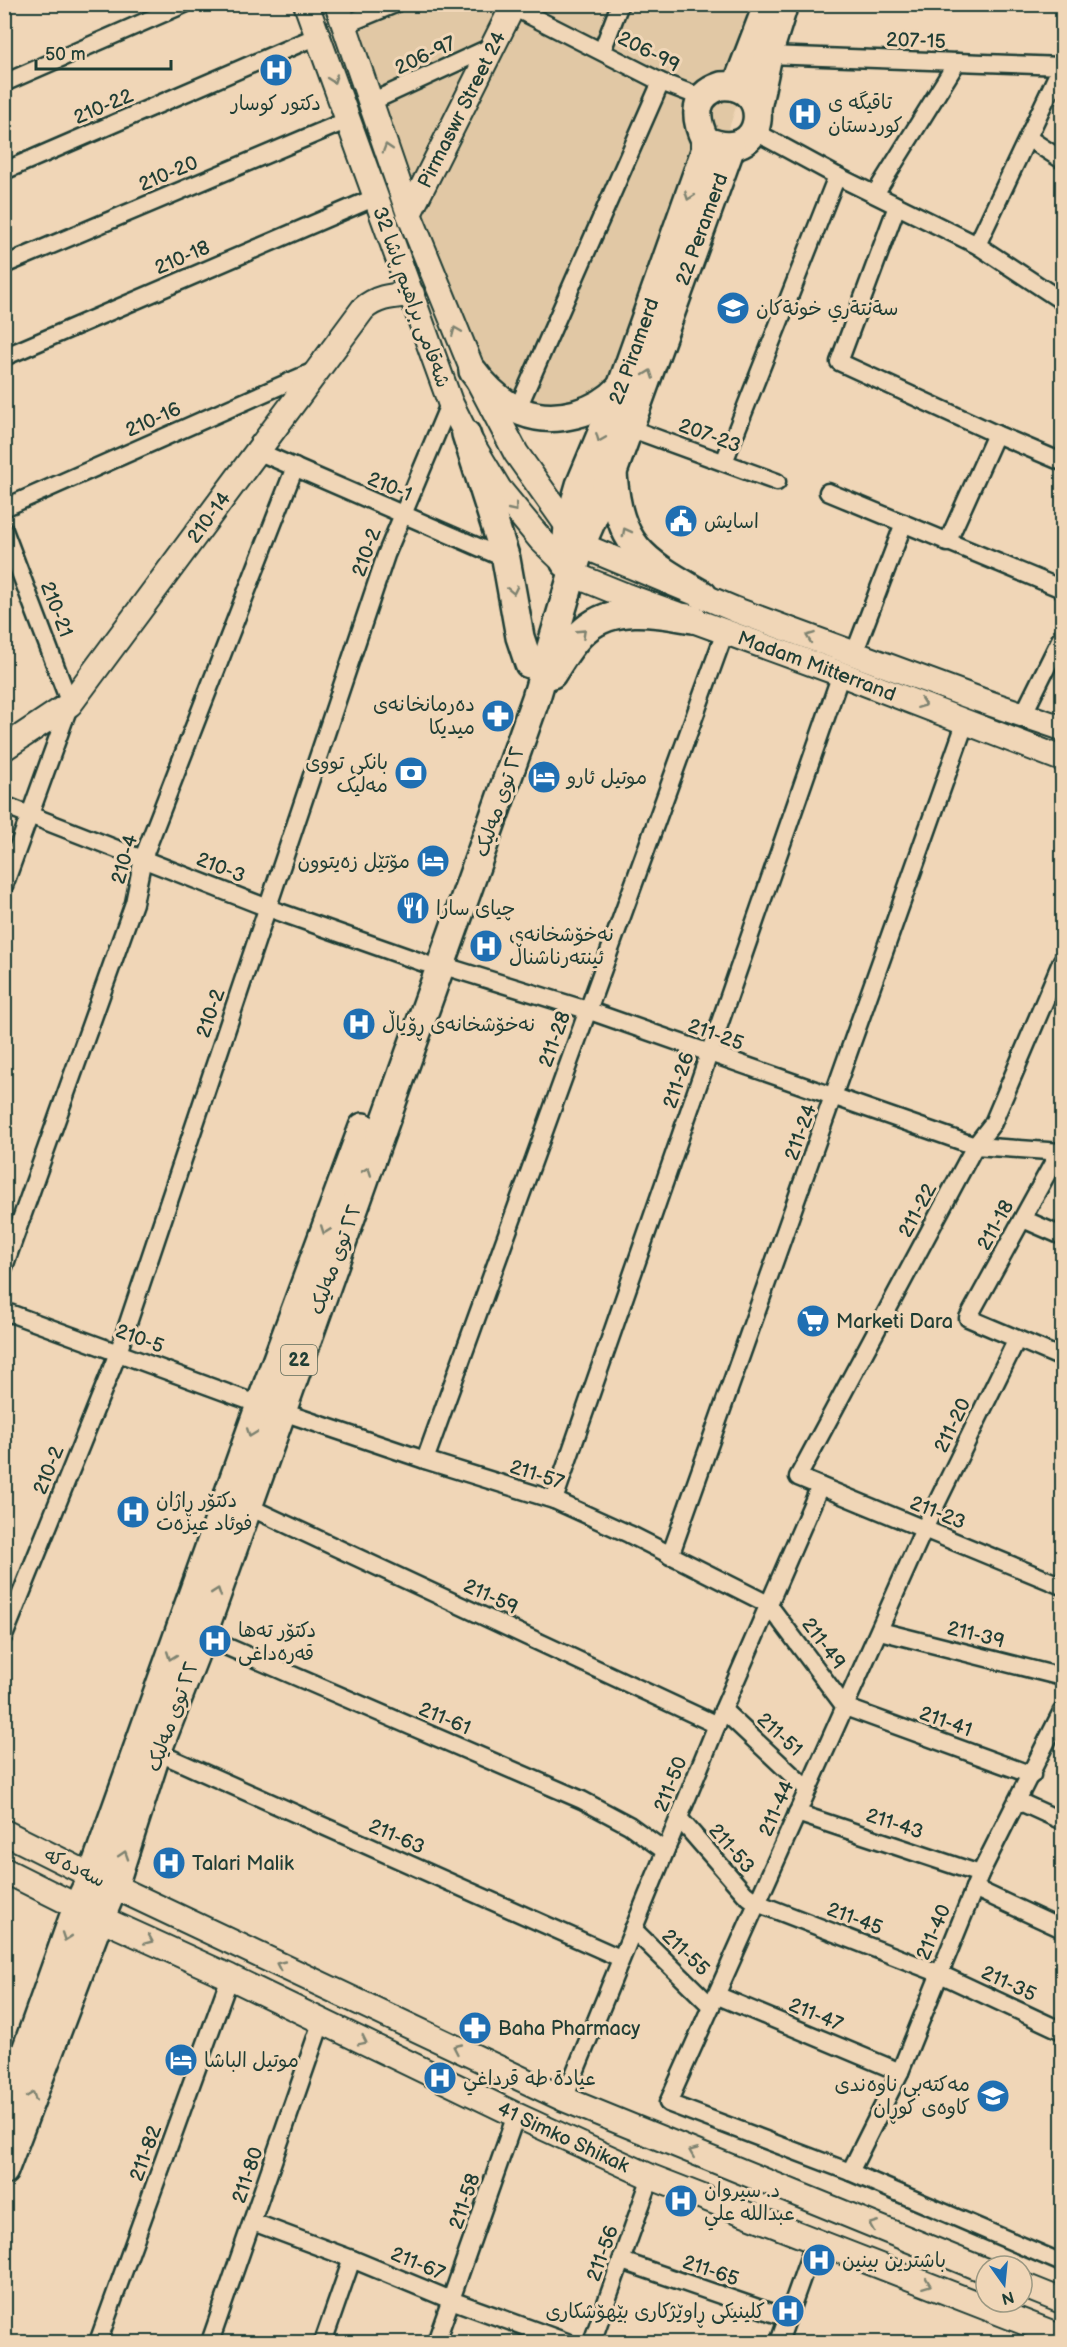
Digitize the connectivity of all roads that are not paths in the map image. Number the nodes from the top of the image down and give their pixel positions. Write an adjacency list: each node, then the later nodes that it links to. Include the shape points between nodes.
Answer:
1 (184, 4): 16 (street)
2 (306, 4): 9 (main road, شەقامی براهیم پاشا 32)
3 (395, 4): 8 (street)
4 (620, 4): 11 (street)
5 (767, 4): 18 (main road)
6 (784, 4): 12 (main road)
7 (514, 6): 10 (main road, Pirmaswr Street 24); 11 (street, 206-99)
8 (340, 15): 20 (main road, شەقامی براهیم پاشا 32)
9 (317, 36): 21 (main road, شەقامی براهیم پاشا 32, one-way to 21); 26 (street, 210-22)
10 (495, 45): 20 (street, 206-97); 31 (main road, Pirmaswr Street 24)
11 (602, 51): 15 (street, 206-99)
12 (768, 55): 13 (street, 207-15); 22 (main road)
13 (957, 62): 14 (street, 207-15); 28 (street)
14 (1062, 66): 17 (street)
15 (660, 82): 19 (street, 206-99); 41 (street)
16 (4, 83)
17 (1058, 83): 23 (street)
18 (736, 87): 19 (main road, via 721,86); 22 (main road, via 751,97)
19 (703, 98): 24 (main road, via 698,125)
20 (371, 102): 31 (main road, شەقامی براهیم پاشا 32, one-way to 20)
21 (348, 120): 29 (main road, شەقامی براهیم پاشا 32); 33 (street, 210-20)
22 (755, 120): 24 (main road, via 744,142); 27 (street)
23 (1028, 138): 25 (street); 32 (street)
24 (718, 143): 39 (main road, 22 Piramerd, one-way to 39, via 705,151); 42 (main road, 22 Peramerd, one-way to 24)
25 (1062, 160)
26 (4, 171)
27 (837, 176): 28 (street); 46 (street)
28 (875, 194): 30 (street)
29 (376, 196): 34 (main road, شەقامی براهیم پاشا 32); 36 (street, 210-18)
30 (897, 206): 32 (street); 44 (street, via 839,362)
31 (409, 214): 38 (main road, شەقامی براهیم پاشا 32, one-way to 31)
32 (977, 245): 35 (street)
33 (4, 265)
34 (412, 294): 37 (main road, 210-14, via 372,301); 40 (main road, شەقامی براهیم پاشا 32)
35 (1062, 301)
36 (4, 357)
37 (319, 369): 45 (main road, 210-14); 52 (street, 210-16)
38 (473, 371): 41 (main road, via 498,398); 57 (main road, شەقامی براهیم پاشا 32, via 516,453 549,503)
39 (621, 387): 41 (main road, via 606,401 576,414 540,416); 57 (main road, 22 Piramerd, one-way to 57, via 580,485)
40 (450, 402): 43 (main road, شەقامی براهیم پاشا 32); 53 (street, 210-2)
41 (518, 410)
42 (629, 428): 46 (street, 207-23); 49 (main road, 22 Peramerd)
43 (466, 434): 57 (main road, شەقامی براهیم پاشا 32, one-way to 57, via 499,489 541,540); 58 (main road)
44 (996, 434): 47 (street); 56 (street)
45 (257, 451): 48 (street, 210-1); 67 (main road, 210-14)
46 (724, 462): 50 (street, 207-23)
47 (1062, 462)
48 (295, 467): 53 (street, 210-1); 75 (street, 210-4)
49 (613, 472): 57 (main road, 22 Peramerd); 60 (main road, one-way to 49, via 632,543 620,519)
50 (777, 482)
51 (828, 492): 54 (street)
52 (4, 508)
53 (402, 514): 58 (street, 210-1); 77 (street, 210-2)
54 (904, 523): 56 (street); 63 (street)
55 (4, 530): 67 (street, 210-21)
56 (948, 543): 59 (street)
57 (572, 552): 60 (main road, Madam Mitterrand); 64 (main road, ٢٢ توی مەلیک / 22); 66 (main road, ٢٢ توی مەلیک / 22)
58 (506, 559): 64 (main road, one-way to 64, via 520,637)
59 (1062, 589)
60 (698, 607): 61 (main road, Madam Mitterrand); 63 (main road, Madam Mitterrand, one-way to 60, via 736,610); 66 (main road, one-way to 60, via 573,642 595,622 617,615)
61 (725, 632): 65 (main road, Madam Mitterrand); 80 (street, 211-28)
62 (1062, 636): 68 (street)
63 (854, 654): 68 (main road, Madam Mitterrand)
64 (529, 664): 79 (main road, ٢٢ توی مەلیک / 22)
65 (841, 674): 69 (main road, Madam Mitterrand, one-way to 69); 81 (street, 211-26)
66 (536, 698): 79 (main road, ٢٢ توی مەلیک / 22)
67 (70, 704): 71 (main road, 210-14); 74 (street)
68 (1023, 715): 70 (main road, Madam Mitterrand)
69 (966, 721): 72 (main road, Madam Mitterrand); 82 (street, 211-24)
70 (1062, 728)
71 (4, 748)
72 (1062, 759)
73 (4, 805): 74 (street, 210-3)
74 (29, 813): 75 (street, 210-3); 76 (street)
75 (143, 858): 77 (street, 210-3); 87 (street, 210-4, via 134,903)
76 (4, 886)
77 (268, 908): 79 (street, 210-3); 90 (street, 210-2)
78 (1062, 960): 83 (street, 211-22, via 993,1123)
79 (432, 964): 80 (street, 211-25); 92 (main road, ٢٢ توی مەلیک / 22)
80 (587, 1010): 81 (street, 211-25); 93 (street, 211-28)
81 (709, 1053): 82 (street, 211-25); 96 (street, 211-26)
82 (834, 1098): 83 (street, 211-25); 99 (street, 211-24)
83 (975, 1146): 84 (street, 211-25); 94 (street, 211-22)
84 (1061, 1152): 85 (street, 211-18)
85 (1023, 1219): 86 (street); 89 (street, 211-18, via 968,1318)
86 (1062, 1236)
87 (4, 1267)
88 (4, 1311): 90 (street, 210-5)
89 (1017, 1339): 91 (street); 98 (street, 211-20)
90 (118, 1353): 92 (street, 210-5); 103 (street, 210-2)
91 (1062, 1358)
92 (270, 1408): 93 (street, 211-57); 97 (main road, ٢٢ توی مەلیک / 22); 119 (main road, ٢٢ توی مەلیک / 22, one-way to 119)
93 (425, 1461): 96 (street, 211-57)
94 (798, 1477): 95 (street, 211-23)
95 (820, 1486): 98 (street, 211-23); 101 (street, 211-50)
96 (554, 1500): 99 (street, 211-57)
97 (247, 1506): 104 (main road, ٢٢ توی مەلیک / 22, one-way to 97); 108 (street, 211-59)
98 (924, 1529): 100 (street, 211-23); 102 (street, 211-44)
99 (670, 1556): 101 (street, 211-57)
100 (1062, 1586)
101 (768, 1604): 106 (street, 211-49); 108 (street, 211-50)
102 (880, 1631): 105 (street, 211-39); 106 (street, 211-44)
103 (4, 1636)
104 (202, 1636): 109 (main road, ٢٢ توی مەلیک / 22); 117 (street, 211-61, via 582,1800 629,1825)
105 (1062, 1677)
106 (845, 1707): 110 (street, 211-41); 111 (street, 211-44)
107 (1062, 1712): 110 (street, 211-40)
108 (720, 1718): 111 (street, 211-51); 114 (street, 211-50)
109 (157, 1752): 119 (main road, ٢٢ توی مەلیک / 22, one-way to 109); 125 (street, 211-63)
110 (1032, 1775): 112 (street, 211-40)
111 (807, 1790): 113 (street, 211-44)
112 (1018, 1801): 115 (street); 120 (street, 211-40)
113 (797, 1813): 120 (street, 211-43); 121 (street, 211-44)
114 (679, 1818): 117 (street, 211-50); 121 (street, 211-53)
115 (1062, 1821)
116 (4, 1832): 119 (main road, سەدەکە)
117 (665, 1851): 123 (street, 211-50)
118 (4, 1870): 122 (main road, 41 Simko Shikak)
119 (103, 1881): 122 (main road, ٢٢ توی مەلیک / 22); 132 (main road, 41 Simko Shikak, one-way to 119)
120 (977, 1881): 124 (street, 211-43); 126 (street, 211-40)
121 (757, 1903): 126 (street, 211-45); 128 (street, 211-44)
122 (88, 1912): 127 (main road, 41 Simko Shikak, one-way to 127); 133 (main road, ٢٢ توی مەلیک / 22, one-way to 133); 135 (main road, ٢٢ توی مەلیک / 22, one-way to 122)
123 (633, 1929): 125 (street, 211-50); 128 (street, 211-55)
124 (1062, 1929)
125 (620, 1958): 132 (street, 211-50)
126 (938, 1973): 130 (street, 211-35); 131 (street, 211-40)
127 (231, 1977): 129 (main road, 41 Simko Shikak); 152 (street, 211-82)
128 (713, 2000): 131 (street, 211-47); 136 (street, 211-44, via 668,2103)
129 (322, 2020): 134 (main road, 41 Simko Shikak, one-way to 134); 140 (street, 211-80)
130 (1062, 2031)
131 (900, 2072): 136 (street, 211-40)
132 (564, 2099): 138 (main road, 41 Simko Shikak, one-way to 132)
133 (4, 2112)
134 (516, 2115): 137 (main road, 41 Simko Shikak); 147 (street, 211-58)
135 (4, 2170)
136 (850, 2172): 144 (street)
137 (651, 2177): 139 (main road, 41 Simko Shikak); 143 (street, 211-56)
138 (759, 2178): 139 (main road); 145 (main road, 41 Simko Shikak, one-way to 138)
139 (743, 2213): 141 (main road, 41 Simko Shikak)
140 (253, 2222): 142 (street, 211-67); 153 (street, 211-80)
141 (815, 2241): 149 (street); 150 (main road, 41 Simko Shikak, one-way to 150)
142 (352, 2259): 147 (street, 211-67); 154 (street)
143 (622, 2261): 149 (street, 211-65); 156 (street, 211-56)
144 (1062, 2263)
145 (974, 2266)
146 (1034, 2290): 148 (main road)
147 (451, 2300): 151 (street, 211-67); 155 (street, 211-58)
148 (1062, 2301)
149 (788, 2318): 157 (street)
150 (1062, 2337)
151 (558, 2341)
152 (98, 2343)
153 (210, 2343)
154 (323, 2343)
155 (436, 2343)
156 (592, 2343)
157 (779, 2343)

